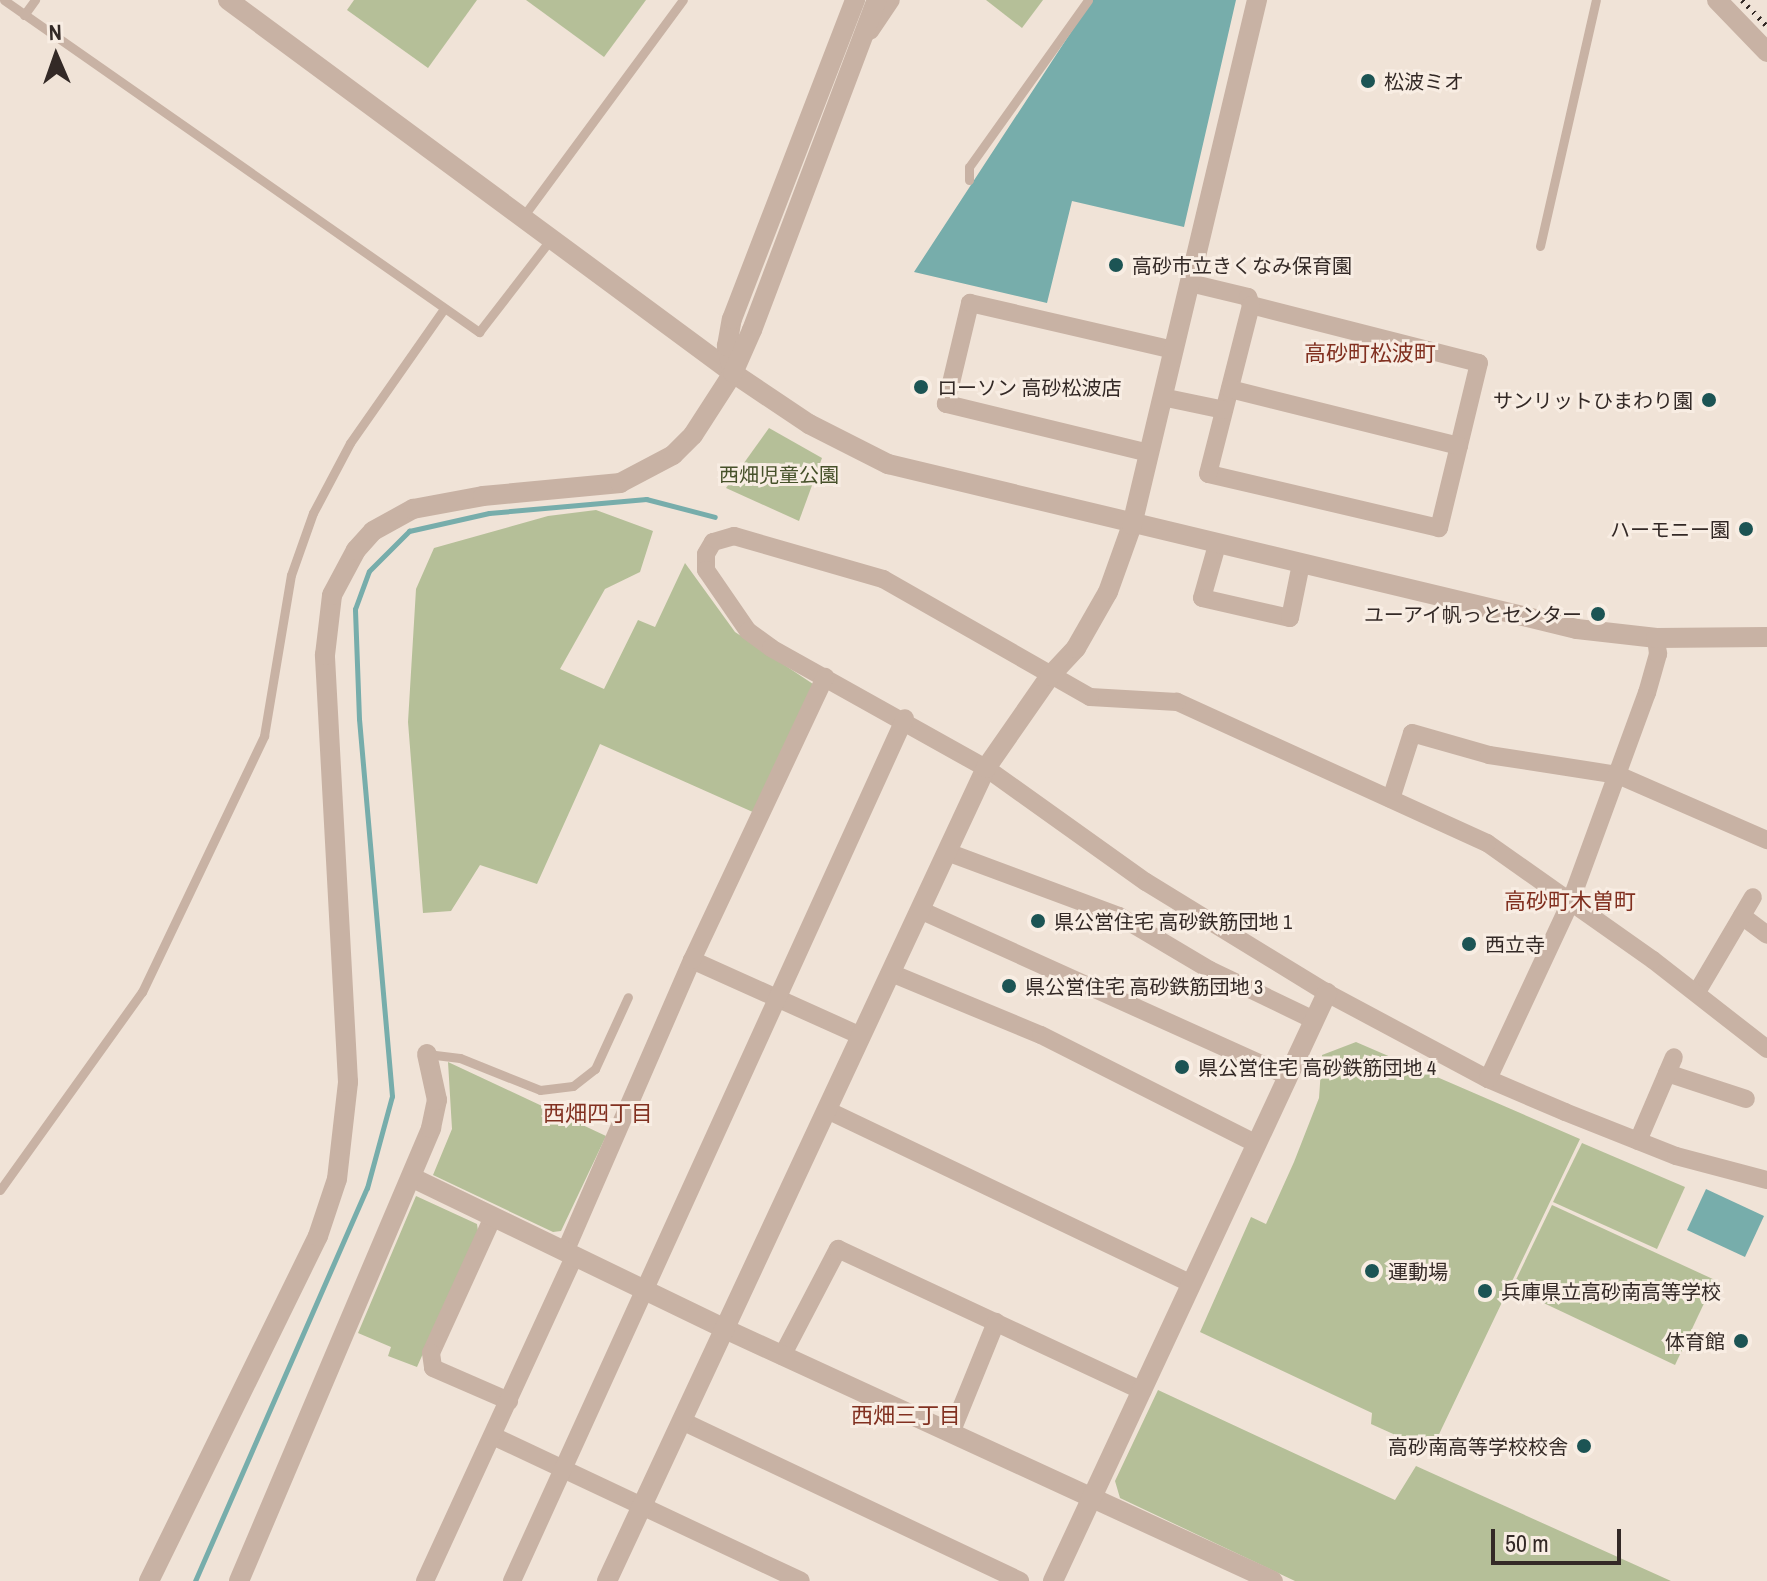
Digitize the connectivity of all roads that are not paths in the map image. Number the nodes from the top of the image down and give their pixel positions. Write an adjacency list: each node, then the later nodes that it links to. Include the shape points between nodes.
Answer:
1 (4, 0): 12 (lane)
2 (35, 0): 12 (lane)
3 (228, 0): 16 (street)
4 (683, 0): 16 (lane)
5 (855, 0): 23 (street, via 732,319 727,346)
6 (877, 0): 13 (street)
7 (891, 0): 13 (street)
8 (1088, 0): 15 (lane, via 969,167)
9 (1257, 0): 19 (street)
10 (1596, 0): 18 (lane)
11 (1717, 0): 14 (street)
12 (24, 15): 21 (lane)
13 (864, 39): 23 (street)
14 (1767, 52)
15 (969, 180)
16 (525, 214): 17 (street)
17 (552, 237): 21 (lane, via 479,332); 23 (street)
18 (1540, 246)
19 (1190, 283): 20 (street, via 1248,297); 22 (street)
20 (1251, 305): 24 (street); 27 (street, via 1479,363)
21 (444, 309): 67 (lane, via 350,443 313,513 291,575 264,736 142,992)
22 (1174, 350): 25 (street); 28 (street, via 970,303 946,404)
23 (733, 373): 29 (street, via 809,424 888,464); 85 (street, via 693,435 648,471 620,483 468,498 413,509 373,531 344,570 332,595 325,640 348,1082 337,1179 318,1236)
24 (1230, 389): 26 (street); 27 (street)
25 (1162, 397): 26 (street); 28 (street)
26 (1224, 410): 27 (street, via 1208,474 1439,528)
27 (1459, 446)
28 (1149, 453): 29 (street)
29 (1132, 525): 30 (street); 34 (street, via 1108,592 1076,648)
30 (1217, 545): 31 (street); 31 (street, via 1202,598 1290,618)
31 (1301, 564): 33 (street, via 1577,629)
32 (1767, 637): 33 (street)
33 (1656, 638): 38 (street, via 1658,654)
34 (1050, 676): 35 (street, via 883,579 734,536 713,542 706,570 748,631); 37 (street); 39 (street, via 1090,697 1177,702)
35 (825, 677): 36 (street); 48 (street)
36 (905, 718): 37 (street); 54 (street)
37 (986, 768): 41 (street); 47 (street, via 1146,882)
38 (1618, 775): 39 (street, via 1489,755 1412,733); 40 (street); 43 (street)
39 (1391, 799): 43 (street, via 1487,843)
40 (1767, 840)
41 (947, 852): 44 (street); 50 (street, via 1119,916 1210,970)
42 (1753, 897): 45 (street)
43 (1570, 903): 51 (street); 60 (street)
44 (920, 910): 49 (street); 59 (street)
45 (1742, 916): 46 (street); 51 (street)
46 (1767, 935)
47 (1263, 954): 50 (street); 52 (street)
48 (692, 960): 54 (street); 69 (street)
49 (891, 973): 56 (street); 64 (street, via 1041,1035)
50 (1249, 984): 55 (street)
51 (1697, 992): 57 (street)
52 (1327, 993): 55 (street); 60 (street)
53 (628, 997): 58 (lane, via 595,1069 573,1086 540,1090 460,1058)
54 (774, 997): 56 (street); 71 (street)
55 (1314, 1020): 59 (street)
56 (861, 1036): 62 (street)
57 (1767, 1049)
58 (427, 1054): 65 (street, via 437,1100)
59 (1288, 1076): 64 (street)
60 (1488, 1079): 63 (street)
61 (1746, 1099): 63 (street, via 1670,1065)
62 (827, 1110): 70 (street); 73 (street)
63 (1638, 1141): 66 (street)
64 (1257, 1144): 70 (street)
65 (413, 1178): 68 (street); 83 (street)
66 (1767, 1180)
67 (0, 1190)
68 (493, 1217): 69 (street); 76 (street, via 431,1353 433,1368)
69 (570, 1254): 71 (street); 76 (street)
70 (1192, 1284): 75 (street)
71 (646, 1291): 73 (street); 80 (street)
72 (996, 1322): 74 (street, via 838,1249); 75 (street); 78 (street)
73 (725, 1329): 74 (street); 77 (street)
74 (782, 1356): 78 (street)
75 (1142, 1391): 81 (street)
76 (509, 1401): 79 (street)
77 (682, 1421): 82 (street); 89 (street)
78 (951, 1433): 81 (street)
79 (493, 1436): 80 (street); 86 (street)
80 (564, 1470): 82 (street); 87 (street)
81 (1092, 1498): 90 (street); 91 (street)
82 (642, 1506): 84 (street); 88 (street)
83 (241, 1580)
84 (609, 1580)
85 (149, 1581)
86 (425, 1581)
87 (512, 1581)
88 (801, 1581)
89 (1020, 1581)
90 (1053, 1581)
91 (1273, 1581)

